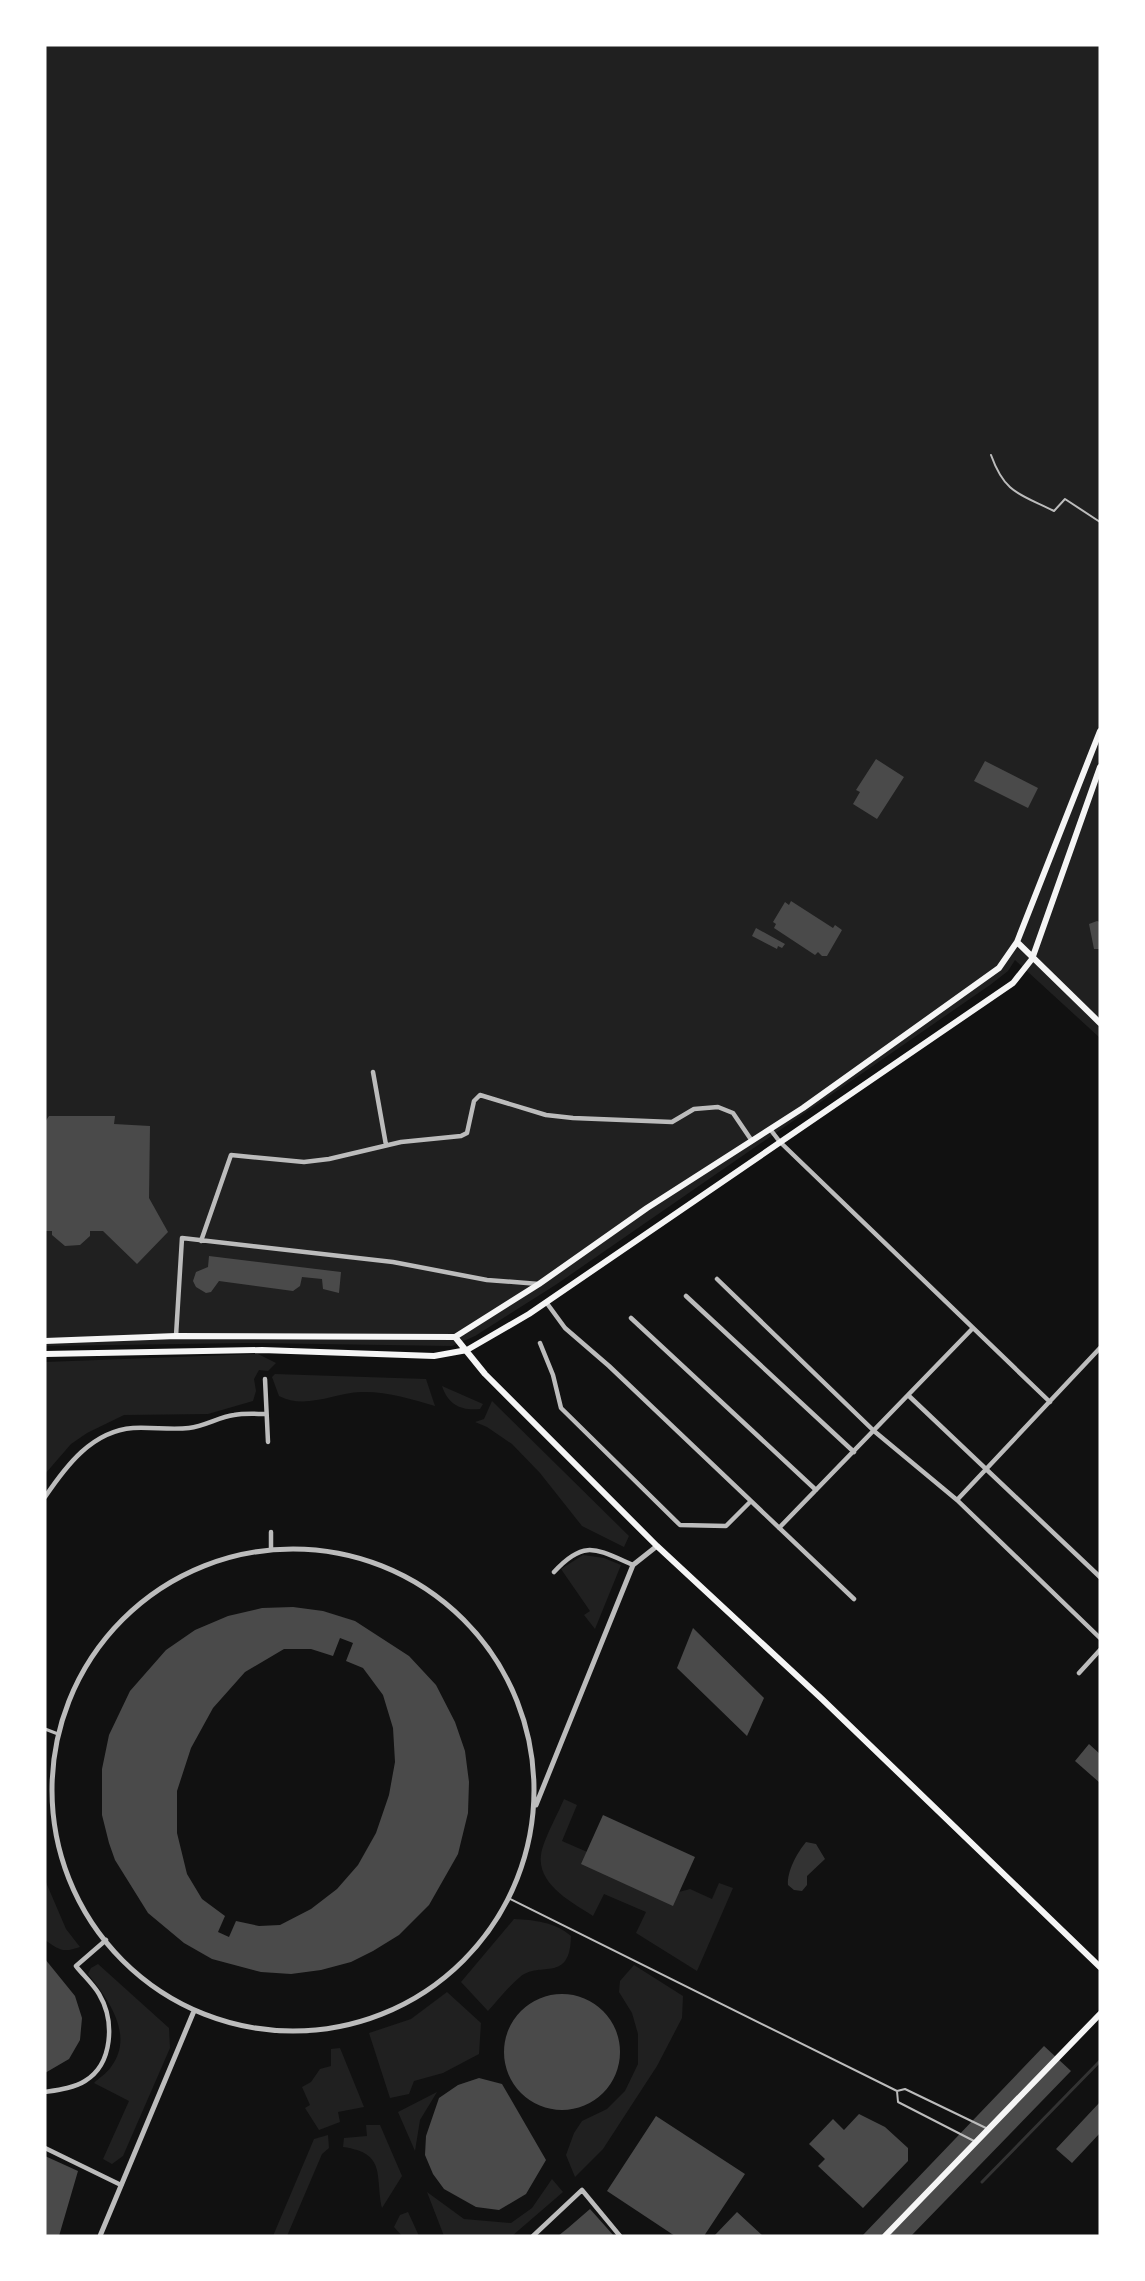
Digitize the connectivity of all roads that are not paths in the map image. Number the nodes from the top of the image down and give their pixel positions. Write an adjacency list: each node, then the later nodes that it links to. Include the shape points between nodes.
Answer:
1 (991, 455): 2 (lane, via 1010,490 1054,511 1065,499)
2 (1100, 522)
3 (1100, 730): 5 (main road)
4 (1100, 767): 6 (main road)
5 (1017, 942): 6 (main road); 9 (main road, via 999,968)
6 (1032, 959): 7 (main road); 11 (main road, via 1013,983)
7 (1100, 1023)
8 (373, 1072): 12 (street)
9 (770, 1129): 10 (main road); 11 (street)
10 (752, 1141): 12 (street, via 733,1113 718,1107 694,1109 672,1122 650,1121 546,1115 480,1095 474,1101 467,1132 461,1136); 15 (main road)
11 (780, 1143): 17 (main road); 19 (street)
12 (386, 1145): 13 (street, via 303,1162 231,1155)
13 (201, 1240): 15 (street); 20 (street, via 182,1238)
14 (717, 1279): 31 (street)
15 (539, 1284): 21 (main road)
16 (686, 1296): 33 (street)
17 (546, 1302): 25 (main road); 38 (street, via 565,1328)
18 (631, 1318): 35 (street)
19 (973, 1328): 28 (street); 29 (street)
20 (176, 1336): 21 (main road); 22 (main road)
21 (455, 1337): 25 (main road)
22 (45, 1341)
23 (540, 1343): 38 (street, via 561,1408 680,1525 726,1526)
24 (1100, 1348): 29 (street)
25 (467, 1350): 26 (main road, via 434,1356 262,1350); 41 (main road, via 485,1374)
26 (45, 1354)
27 (265, 1379): 30 (street)
28 (909, 1396): 31 (street); 34 (street)
29 (1050, 1402): 34 (street)
30 (266, 1414): 32 (street); 36 (street, via 233,1415 187,1428 132,1428 109,1434 66,1466)
31 (874, 1431): 33 (street); 37 (street)
32 (268, 1442)
33 (854, 1452): 35 (street)
34 (987, 1468): 37 (street); 45 (street)
35 (816, 1490): 39 (street)
36 (45, 1497)
37 (957, 1500): 47 (street)
38 (751, 1501): 39 (street)
39 (779, 1528): 46 (street)
40 (270, 1532): 42 (street)
41 (657, 1546): 43 (street); 55 (main road)
42 (271, 1548): 51 (street, via 211,1563 138,1605 113,1629 86,1665 67,1703); 52 (street, via 337,1553 378,1564 425,1586 466,1619 514,1692 533,1743)
43 (633, 1564): 44 (street, via 597,1549 579,1550); 52 (street)
44 (554, 1572)
45 (1100, 1577)
46 (854, 1599)
47 (1100, 1638)
48 (1100, 1650): 49 (street)
49 (1079, 1673)
50 (45, 1729): 51 (street)
51 (58, 1734): 54 (street, via 52,1787 56,1843 76,1894)
52 (535, 1809): 53 (street)
53 (508, 1898): 56 (street, via 489,1931 451,1975 422,1998 384,2015 353,2025 290,2030 247,2028); 58 (lane)
54 (106, 1940): 56 (street, via 153,1987); 59 (street, via 76,1966 100,1995 109,2019 109,2045 100,2066 85,2081)
55 (1100, 1967)
56 (194, 2011): 63 (street)
57 (1100, 2014): 60 (main road)
58 (897, 2091): 60 (lane, via 905,2089); 61 (lane, via 898,2102)
59 (45, 2092)
60 (988, 2129): 61 (main road)
61 (976, 2142): 67 (main road)
62 (45, 2148): 63 (street)
63 (121, 2184): 64 (street)
64 (100, 2236)
65 (533, 2236): 66 (street, via 582,2190)
66 (620, 2236)
67 (885, 2236)

